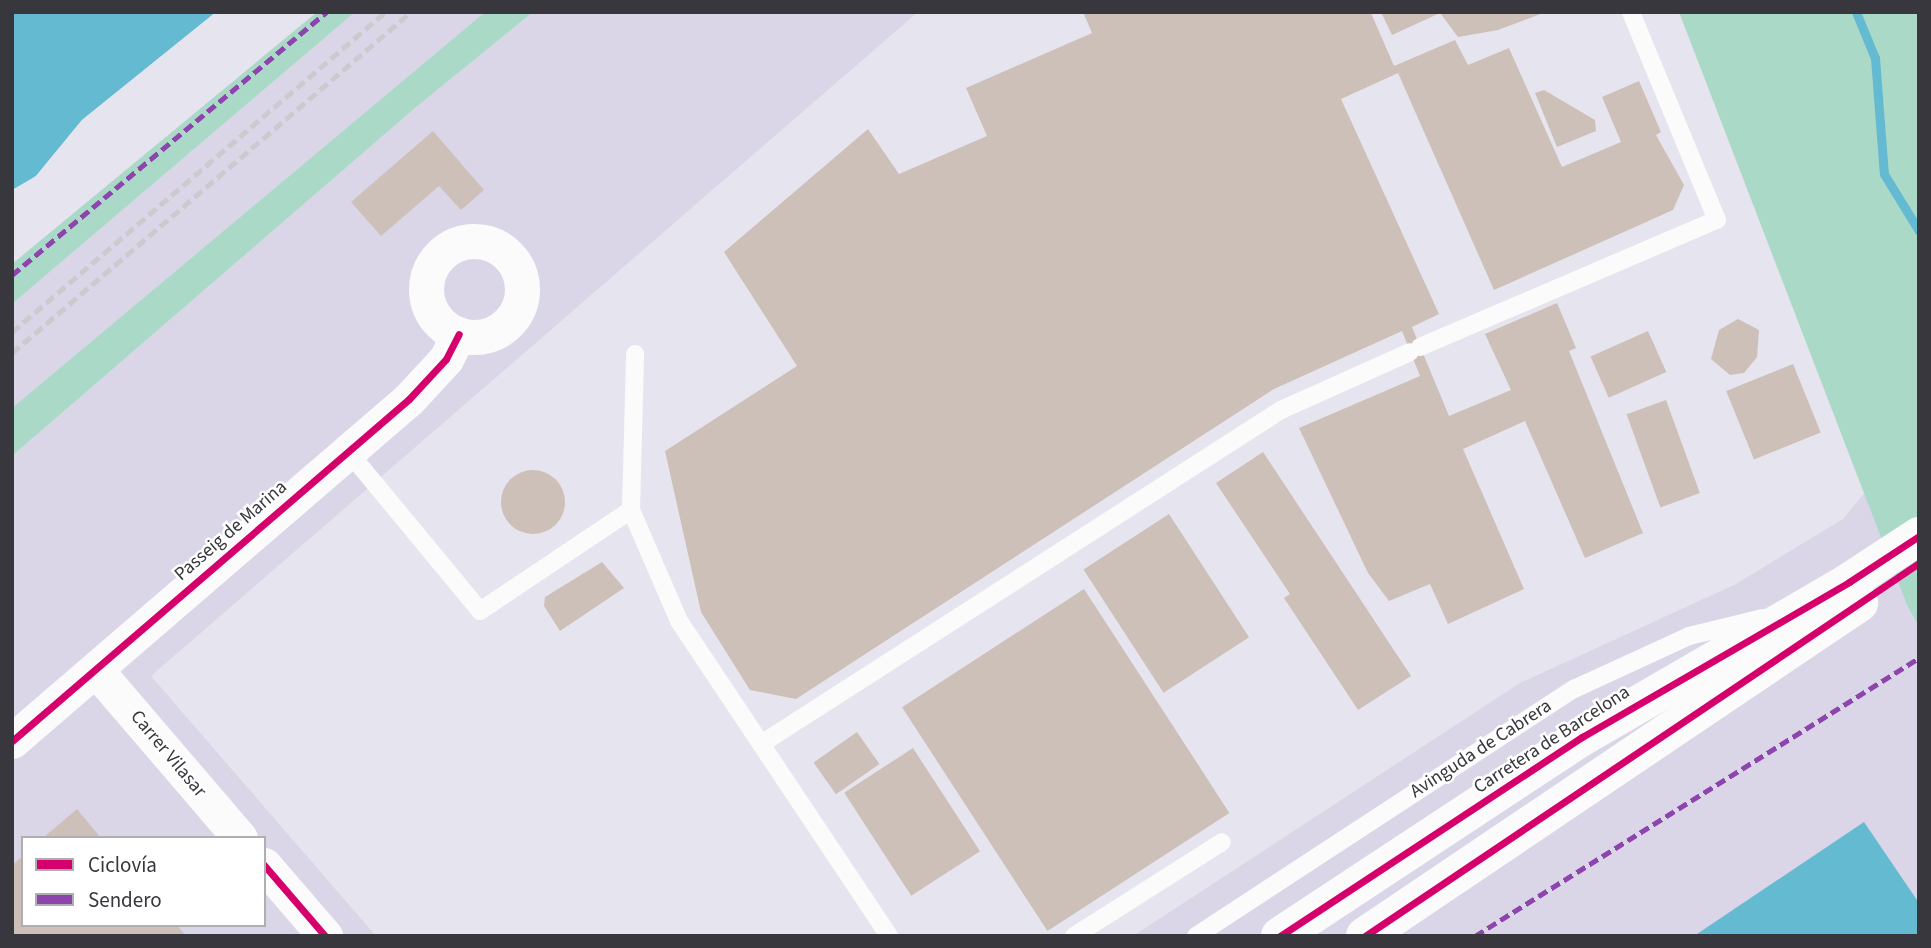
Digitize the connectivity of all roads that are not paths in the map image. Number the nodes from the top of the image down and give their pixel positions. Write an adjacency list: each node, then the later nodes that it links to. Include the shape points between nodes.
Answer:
1 (1632, 12): 12 (lane, via 1717,220 1281,410)
2 (459, 334): 4 (street, Passeig de Marina, via 430,377)
3 (635, 354): 5 (lane)
4 (347, 450): 5 (lane, via 480,611); 10 (street, Passeig de Marina)
5 (631, 510): 12 (lane, via 679,621)
6 (1919, 536): 8 (main road)
7 (1919, 563): 8 (main road)
8 (1856, 591): 9 (main road, Carretera de Barcelona); 21 (main road)
9 (1791, 615): 19 (lane, Avinguda de Cabrera, via 1689,636 1574,688); 20 (main road, Carretera de Barcelona, via 1582,737)
10 (96, 670): 11 (street, Passeig de Marina); 13 (street, Carrer Vilasar)
11 (12, 741)
12 (761, 744): 17 (lane)
13 (238, 836)
14 (1222, 842): 18 (lane)
15 (266, 866): 16 (street)
16 (325, 936)
17 (889, 936)
18 (1074, 936)
19 (1196, 936)
20 (1280, 936)
21 (1365, 936)

